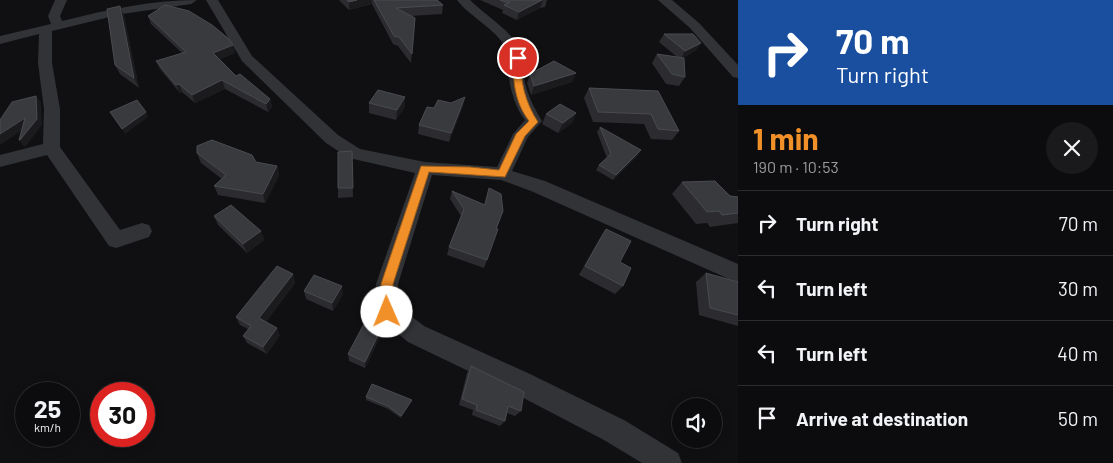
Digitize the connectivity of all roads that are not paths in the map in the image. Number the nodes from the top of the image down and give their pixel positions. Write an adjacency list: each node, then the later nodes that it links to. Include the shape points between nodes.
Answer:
1 (61, 0): 6 (street)
2 (191, 0): 6 (street, via 122,10)
3 (212, 0): 11 (street, via 247,58 332,139 355,154)
4 (463, 0): 12 (street, via 504,34 512,46 518,58 516,77 526,111 534,122 521,134)
5 (664, 0): 8 (street, via 694,24)
6 (52, 28): 7 (street); 9 (street, via 45,63 52,109)
7 (0, 40)
8 (738, 74)
9 (51, 148): 10 (street); 13 (street, via 116,240)
10 (0, 160)
11 (425, 168): 12 (street); 15 (street, via 387,284 387,312 416,334 614,430)
12 (502, 174): 14 (street, via 538,186)
13 (142, 231)
14 (738, 274)
15 (668, 463)

